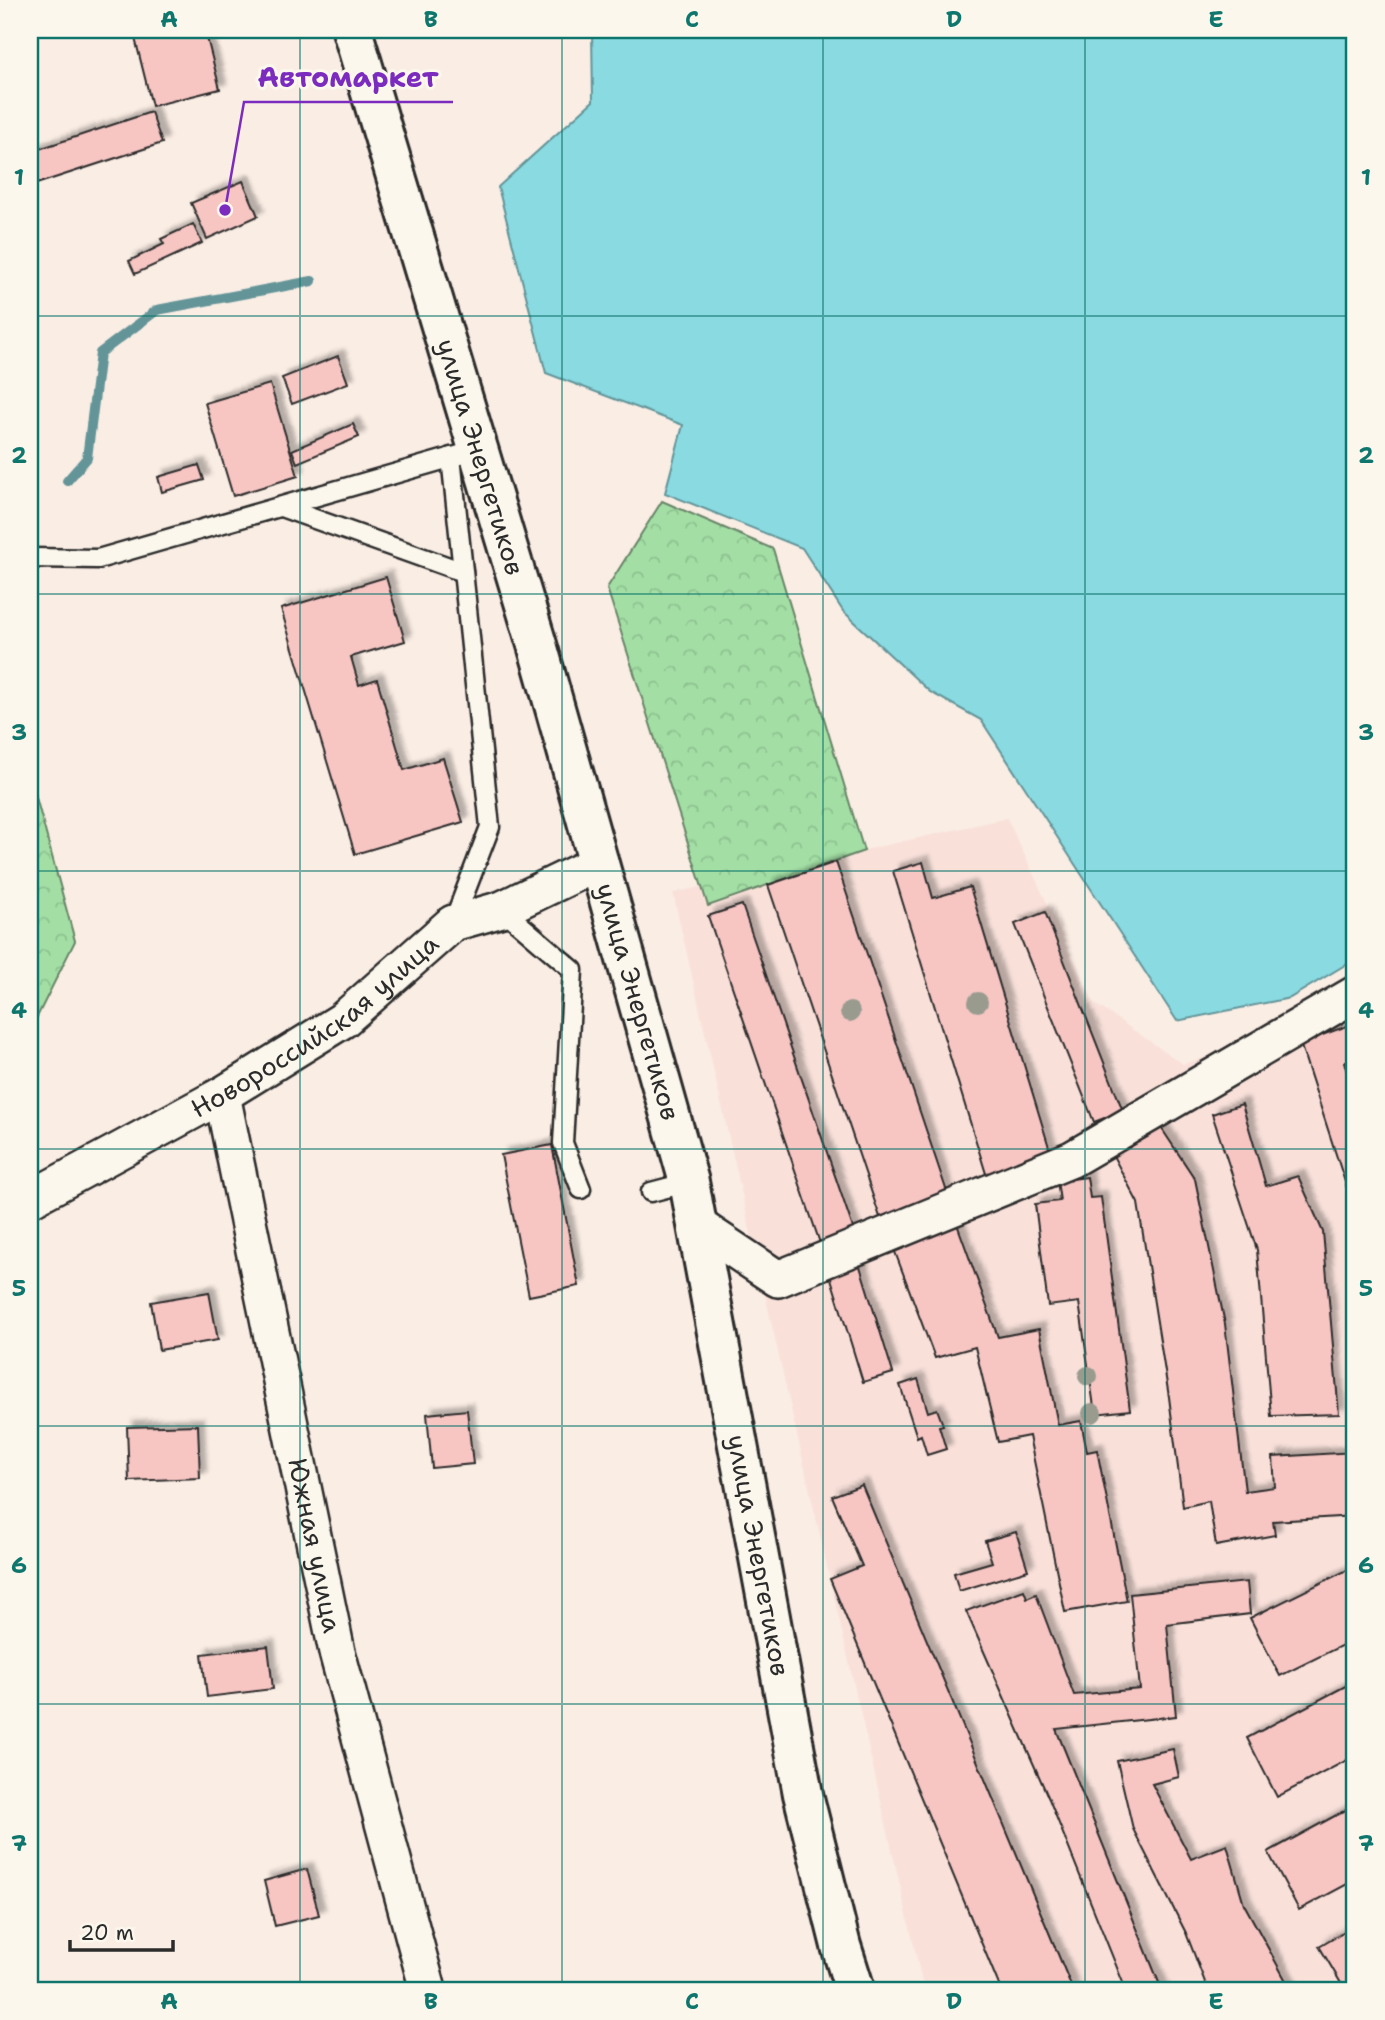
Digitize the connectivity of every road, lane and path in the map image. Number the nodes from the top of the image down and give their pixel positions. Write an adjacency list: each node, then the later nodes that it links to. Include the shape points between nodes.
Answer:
1 (352, 30): 2 (main road, улица Энергетиков)
2 (465, 453): 3 (lane); 5 (lane); 6 (main road, улица Энергетиков)
3 (281, 507): 4 (lane, via 98,559); 5 (lane)
4 (30, 558)
5 (463, 572): 8 (lane, via 490,827)
6 (600, 862): 7 (street, Новороссийская улица); 11 (main road, улица Энергетиков)
7 (502, 909): 8 (street, Новороссийская улица); 12 (lane, via 573,971 563,1143)
8 (453, 923): 10 (street, Новороссийская улица, via 343,1020)
9 (1355, 994): 15 (street, via 1073,1159 778,1279)
10 (222, 1095): 14 (street, Новороссийская улица); 16 (street, Южная улица, via 337,1652)
11 (689, 1182): 13 (lane); 15 (main road, улица Энергетиков)
12 (581, 1189)
13 (652, 1192)
14 (30, 1199)
15 (697, 1225): 17 (main road, улица Энергетиков, via 803,1794)
16 (428, 1990)
17 (855, 1990)

